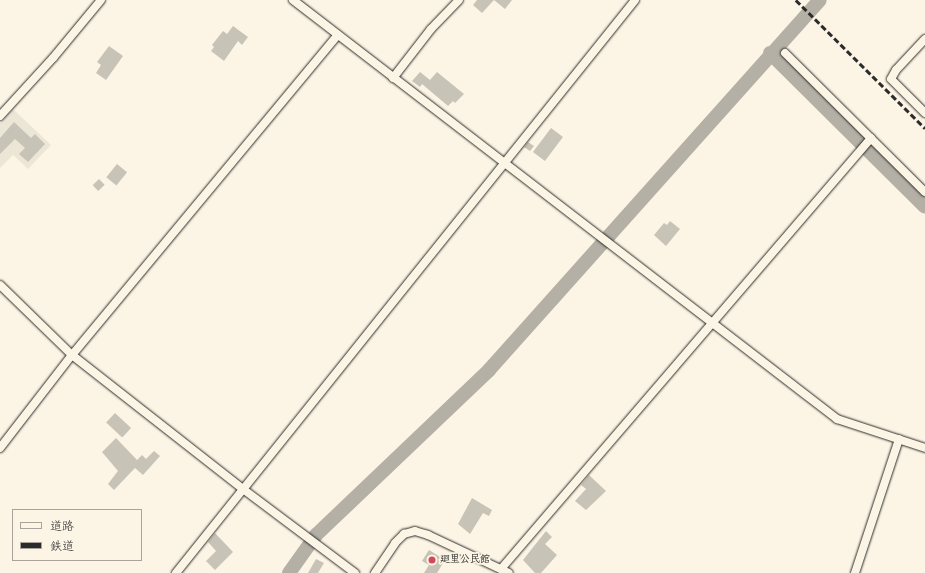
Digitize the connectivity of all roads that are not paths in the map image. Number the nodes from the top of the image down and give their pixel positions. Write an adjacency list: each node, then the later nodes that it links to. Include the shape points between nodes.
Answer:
1 (101, 0): 10 (street)
2 (294, 0): 5 (street)
3 (459, 0): 8 (street, via 431,29)
4 (635, 0): 12 (street)
5 (338, 34): 8 (street); 16 (street)
6 (925, 39): 9 (street, via 896,70 891,79)
7 (785, 53): 11 (street)
8 (393, 78): 12 (street)
9 (925, 113)
10 (0, 116)
11 (871, 138): 13 (street); 15 (street)
12 (504, 163): 15 (street); 20 (street)
13 (925, 192)
14 (0, 285): 16 (street)
15 (712, 323): 17 (street, via 837,419); 21 (street)
16 (72, 355): 18 (street); 20 (street)
17 (899, 439): 19 (street); 26 (street)
18 (0, 448)
19 (925, 448)
20 (242, 489): 22 (street); 23 (street)
21 (501, 569): 24 (street, via 415,531 404,534 395,543); 25 (street)
22 (176, 573)
23 (355, 573)
24 (376, 573)
25 (509, 573)
26 (855, 573)

